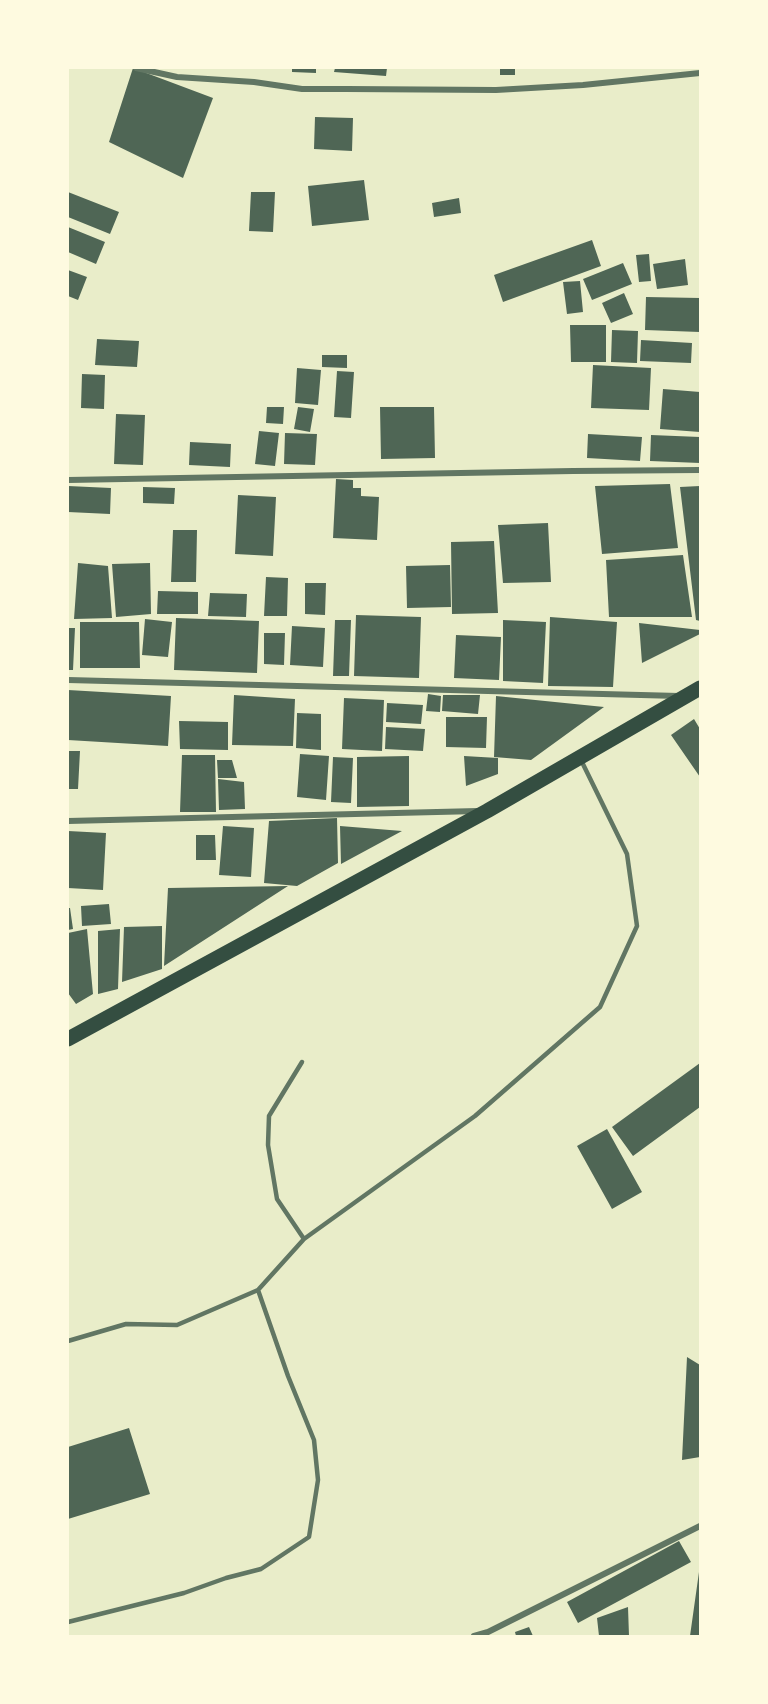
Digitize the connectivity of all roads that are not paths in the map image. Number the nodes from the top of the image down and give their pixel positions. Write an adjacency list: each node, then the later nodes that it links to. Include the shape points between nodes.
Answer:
1 (136, 68): 2 (street, via 177,77 302,89 359,90 496,90)
2 (700, 73)
3 (700, 470): 4 (street)
4 (68, 480)
5 (68, 680): 7 (street)
6 (700, 688): 7 (main road)
7 (687, 696): 8 (main road)
8 (579, 758): 9 (main road); 13 (lane, via 627,854 637,926 600,1007 475,1116)
9 (487, 811): 10 (street); 11 (main road)
10 (68, 821)
11 (68, 1039)
12 (302, 1062): 13 (lane, via 269,1116 268,1145 277,1199)
13 (304, 1239): 14 (lane)
14 (258, 1290): 15 (lane, via 177,1325 126,1324); 17 (lane, via 314,1440 318,1480 309,1537 261,1569)
15 (68, 1341)
16 (700, 1526): 18 (street)
17 (68, 1622)
18 (474, 1636)

